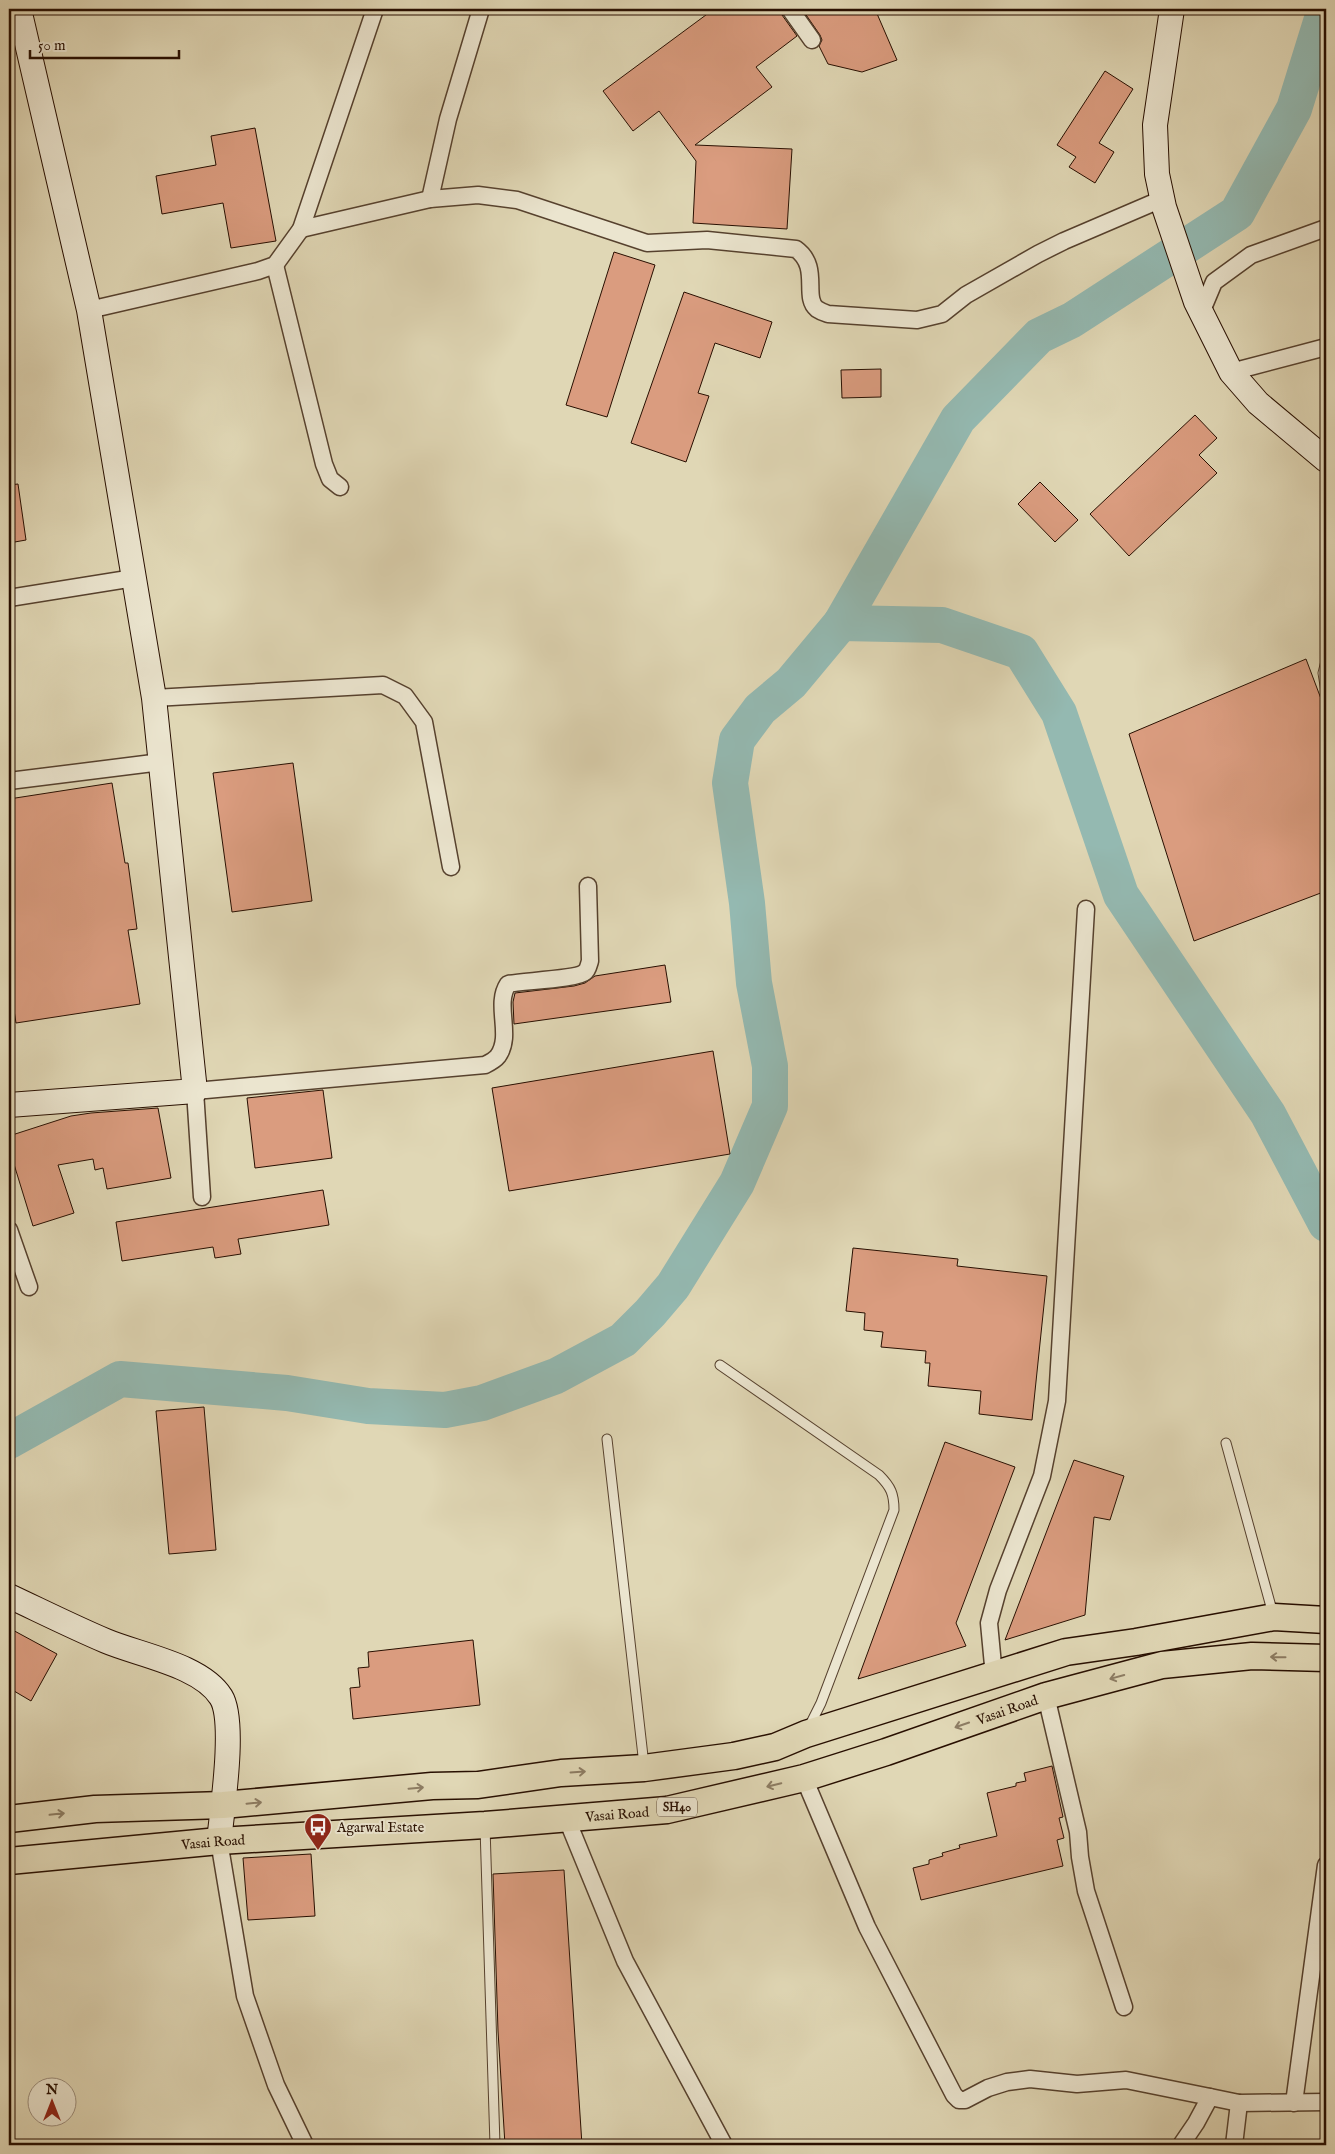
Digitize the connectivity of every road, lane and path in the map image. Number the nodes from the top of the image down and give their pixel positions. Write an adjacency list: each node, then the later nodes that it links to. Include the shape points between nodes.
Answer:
1 (18, 9): 13 (street)
2 (375, 9): 10 (street)
3 (481, 9): 7 (street, via 448,119)
4 (790, 9): 6 (street)
5 (1172, 9): 8 (street, via 1155,125 1157,174)
6 (812, 40)
7 (430, 199): 8 (street, via 478,195 517,200 647,243 707,240 796,249 805,255 810,268 812,302 817,309 828,314 917,320 942,314 966,295 1064,241); 10 (street)
8 (1163, 203): 12 (street)
9 (1326, 228): 12 (street, via 1251,255 1214,282)
10 (301, 229): 11 (street)
11 (275, 265): 13 (street); 17 (street, via 324,464 330,479)
12 (1199, 307): 15 (street)
13 (89, 310): 18 (street)
14 (1326, 347): 15 (street)
15 (1230, 372): 16 (street, via 1258,403)
16 (1326, 460)
17 (340, 487)
18 (134, 578): 19 (street); 22 (street)
19 (9, 598)
20 (1326, 661): 21 (lane, via 1323,673)
21 (1326, 692)
22 (154, 698): 23 (street); 25 (street, via 383,685 405,696 424,722)
23 (160, 762): 24 (street); 28 (street)
24 (9, 780)
25 (451, 867)
26 (588, 886): 28 (street, via 590,961 585,972 577,976 508,984 502,993 503,1045 497,1057 485,1066)
27 (1086, 909): 40 (street, via 1057,1401 1042,1476 998,1590 989,1623)
28 (195, 1091): 29 (street); 30 (street)
29 (9, 1106)
30 (202, 1197)
31 (9, 1230): 32 (street)
32 (29, 1287)
33 (720, 1365): 42 (lane, via 880,1475 894,1495 894,1510 821,1703)
34 (607, 1439): 43 (lane)
35 (1226, 1443): 37 (lane)
36 (9, 1596): 45 (street, via 107,1642 206,1681 222,1698 227,1721)
37 (1274, 1617): 38 (main road); 40 (main road, via 1066,1652)
38 (1326, 1620)
39 (1326, 1658): 41 (main road, Vasai Road / SH40, one-way to 41, via 1252,1656 1171,1664)
40 (994, 1676): 42 (main road)
41 (1046, 1696): 44 (main road, Vasai Road / SH40, one-way to 44); 52 (street, via 1078,1832 1086,1891)
42 (806, 1734): 43 (main road, via 775,1747 734,1756)
43 (644, 1768): 45 (main road, one-way to 43)
44 (804, 1778): 46 (main road, Vasai Road / SH40, one-way to 46, via 667,1810); 53 (street, via 867,1927 959,2100 1007,2082 1030,2079 1077,2084 1126,2080)
45 (223, 1805): 47 (main road, one-way to 45, via 95,1809); 49 (street)
46 (566, 1817): 48 (main road, Vasai Road / SH40); 59 (street, via 625,1961)
47 (9, 1819)
48 (485, 1824): 49 (main road, Vasai Road / SH40); 58 (lane)
49 (219, 1841): 50 (main road, Vasai Road / SH40); 57 (street, via 245,1996 276,2085)
50 (9, 1861)
51 (1326, 1865): 56 (street)
52 (1124, 2007)
53 (1210, 2097): 55 (street); 60 (street)
54 (1326, 2102): 56 (street)
55 (1239, 2103): 56 (street); 61 (street)
56 (1294, 2103)
57 (305, 2145)
58 (495, 2145)
59 (724, 2145)
60 (1181, 2145)
61 (1234, 2145)

